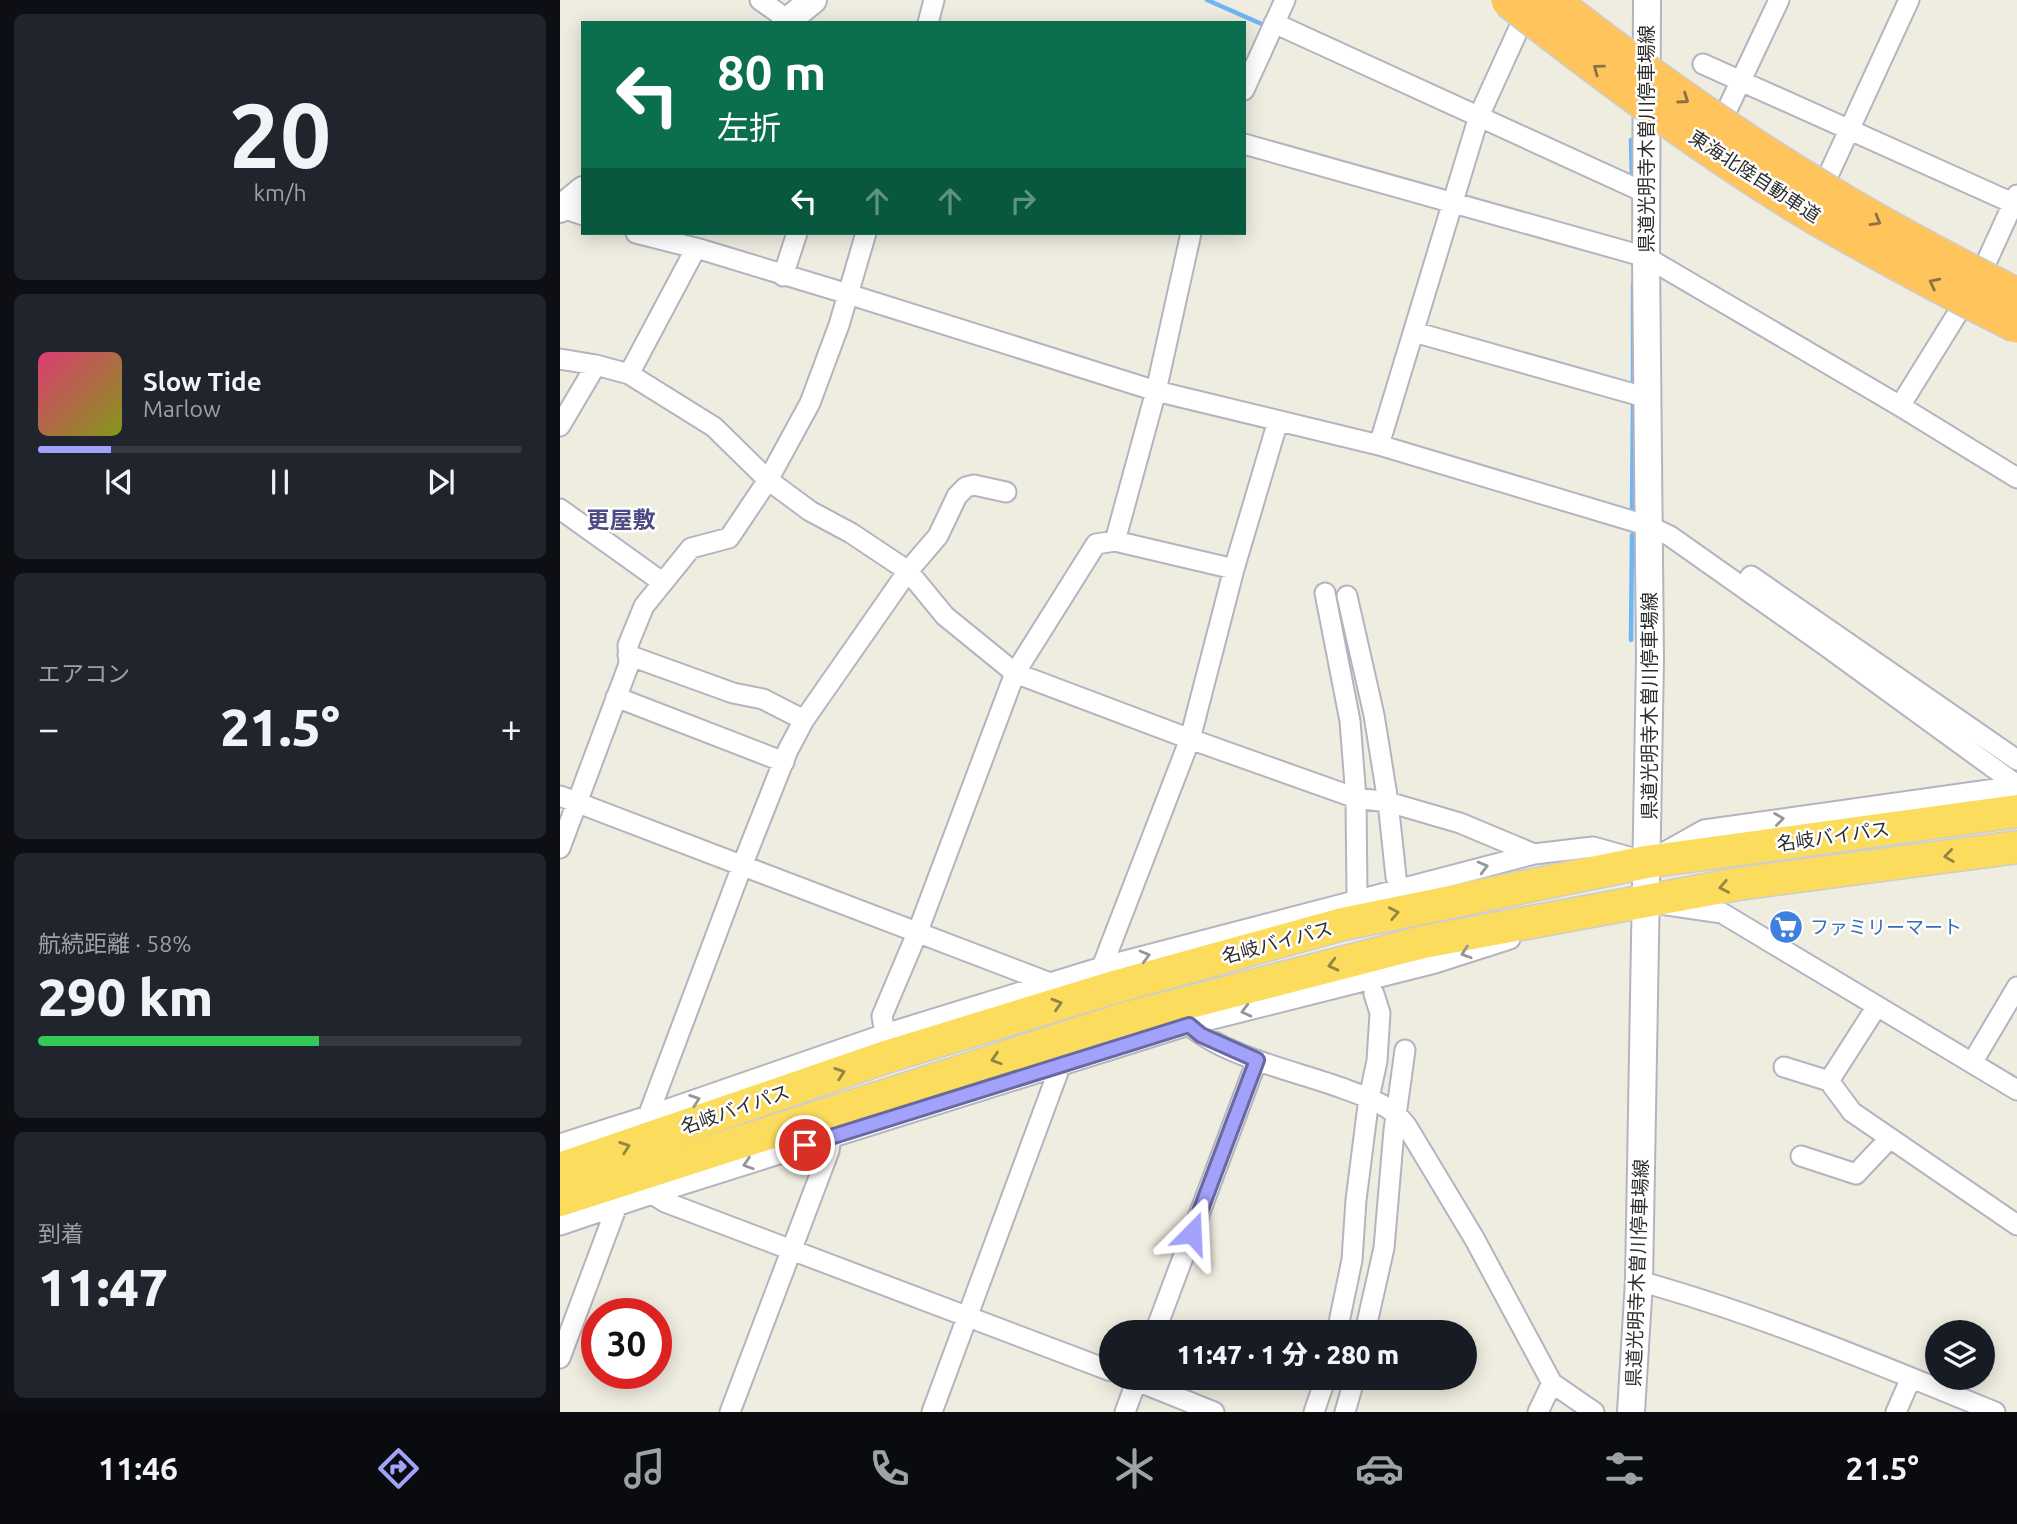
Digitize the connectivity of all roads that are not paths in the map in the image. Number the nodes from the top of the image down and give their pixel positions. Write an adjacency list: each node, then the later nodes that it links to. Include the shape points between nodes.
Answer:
1 (760, 0): 10 (street)
2 (813, 0): 11 (main road)
3 (934, 0): 12 (street)
4 (1285, 0): 13 (street)
5 (1551, 0): 35 (highway, 東海北陸自動車道, one-way to 35, bridge, via 1723,126 1830,194)
6 (1647, 0): 23 (main road, 県道光明寺木曽川停車場線)
7 (1779, 0): 15 (street)
8 (1909, 0): 19 (street)
9 (1515, 13): 18 (street); 36 (highway, 東海北陸自動車道, one-way to 9, bridge, via 1815,216)
10 (789, 21)
11 (791, 21)
12 (929, 21)
13 (1274, 23): 16 (street); 18 (street)
14 (1703, 64): 15 (street)
15 (1742, 80): 17 (street); 19 (street)
16 (1246, 86)
17 (1726, 112)
18 (1479, 116): 23 (street); 25 (street)
19 (1850, 130): 21 (street); 24 (street)
20 (1246, 145): 25 (street)
21 (1827, 178)
22 (581, 192): 26 (main road)
23 (1646, 193): 32 (main road, 県道光明寺木曽川停車場線)
24 (2016, 201): 43 (street, via 1966,299)
25 (1453, 202): 32 (street); 37 (street)
26 (566, 210)
27 (644, 235): 31 (street)
28 (796, 235): 33 (street)
29 (865, 235): 34 (street)
30 (1191, 235): 41 (street)
31 (696, 248): 33 (street); 40 (street)
32 (1646, 257): 42 (main road, 県道光明寺木曽川停車場線); 43 (street)
33 (783, 276): 34 (street)
34 (848, 294): 41 (street); 48 (street, via 810,403)
35 (2017, 296)
36 (2017, 325)
37 (1414, 332): 42 (street); 46 (street)
38 (560, 359): 39 (street)
39 (596, 365): 40 (street); 45 (street)
40 (629, 374): 48 (street, via 714,427)
41 (1156, 391): 44 (street); 52 (street)
42 (1648, 398): 51 (main road, 県道光明寺木曽川停車場線)
43 (1900, 407): 47 (street)
44 (1278, 421): 46 (street); 53 (street)
45 (560, 426)
46 (1379, 445): 51 (street)
47 (2017, 478)
48 (768, 480): 54 (street); 55 (street, via 729,538 691,548)
49 (1006, 492): 54 (street, via 966,487 938,536)
50 (560, 509): 55 (street)
51 (1649, 526): 64 (street); 72 (main road, 県道光明寺木曽川停車場線)
52 (1115, 541): 53 (street); 59 (street, via 1096,544)
53 (1234, 569): 62 (street)
54 (908, 570): 59 (street, via 945,616); 61 (street)
55 (663, 582): 58 (street, via 644,606)
56 (1325, 593): 65 (street, via 1350,722)
57 (1347, 596): 67 (street)
58 (628, 655): 60 (street); 61 (street, via 763,699)
59 (1015, 673): 62 (street); 78 (street)
60 (616, 697): 63 (street); 66 (street)
61 (804, 720): 63 (street)
62 (1190, 740): 65 (street); 79 (street)
63 (784, 762): 73 (street)
64 (2015, 771): 72 (street, one-way to 64, via 1704,830)
65 (1356, 798): 67 (street); 75 (street)
66 (569, 799): 70 (street); 73 (street)
67 (1388, 802): 71 (street, via 1460,823); 74 (street)
68 (2017, 811): 72 (highway, 名岐バイパス)
69 (2017, 847): 76 (highway, 名岐バイパス, one-way to 76)
70 (560, 848)
71 (1534, 854): 72 (street, via 1593,847); 79 (street, one-way to 71)
72 (1646, 862): 76 (main road, 県道光明寺木曽川停車場線); 100 (highway, 名岐バイパス, one-way to 72, via 889,1056 1111,988 1343,924)
73 (742, 866): 78 (street); 95 (street)
74 (1396, 877)
75 (1357, 894)
76 (1645, 901): 77 (highway, 名岐バイパス); 83 (street, via 1721,913); 107 (main road, 県道光明寺木曽川停車場線)
77 (1601, 910): 84 (street, one-way to 84, via 1434,963); 102 (highway, 名岐バイパス, one-way to 102, via 1423,942 1124,1019)
78 (918, 931): 80 (street); 85 (street, via 882,1016)
79 (1102, 967): 80 (street)
80 (1050, 983): 85 (street)
81 (2017, 987): 88 (street)
82 (1374, 994): 93 (street, via 1380,1013)
83 (1877, 1006): 88 (street); 91 (street)
84 (1189, 1025): 87 (street); 89 (street)
85 (885, 1034): 95 (street, one-way to 85)
86 (1405, 1050): 94 (street)
87 (1257, 1060): 93 (street); 109 (street)
88 (1972, 1063): 92 (street)
89 (1061, 1064): 96 (street); 108 (street)
90 (1784, 1067): 91 (street)
91 (1829, 1080): 97 (street, via 1852,1112)
92 (2017, 1090)
93 (1369, 1098): 94 (street); 110 (street, via 1352,1260)
94 (1396, 1113): 111 (street, via 1384,1248); 115 (street, via 1474,1238)
95 (648, 1116): 98 (street)
96 (831, 1137): 101 (street, one-way to 101); 106 (street)
97 (1889, 1139): 99 (street, via 1856,1174); 105 (street)
98 (560, 1144)
99 (1801, 1156)
100 (560, 1169)
101 (652, 1194): 103 (street); 106 (street)
102 (560, 1200)
103 (617, 1206): 104 (street); 112 (street)
104 (560, 1225)
105 (2017, 1226)
106 (792, 1250): 108 (street); 120 (street)
107 (1639, 1280): 114 (street, via 1826,1343); 128 (main road, 県道光明寺木曽川停車場線)
108 (968, 1317): 113 (street); 121 (street)
109 (1160, 1320)
110 (1340, 1320)
111 (1369, 1320)
112 (560, 1358)
113 (1099, 1366)
114 (1911, 1378): 129 (street); 130 (street)
115 (1552, 1383): 126 (street); 127 (street)
116 (1131, 1390): 122 (street)
117 (1162, 1390): 123 (street)
118 (1322, 1390): 124 (street)
119 (1351, 1390): 125 (street)
120 (730, 1412)
121 (932, 1412)
122 (1125, 1412)
123 (1214, 1412)
124 (1314, 1412)
125 (1345, 1412)
126 (1538, 1412)
127 (1594, 1412)
128 (1631, 1412)
129 (1896, 1412)
130 (1995, 1412)

